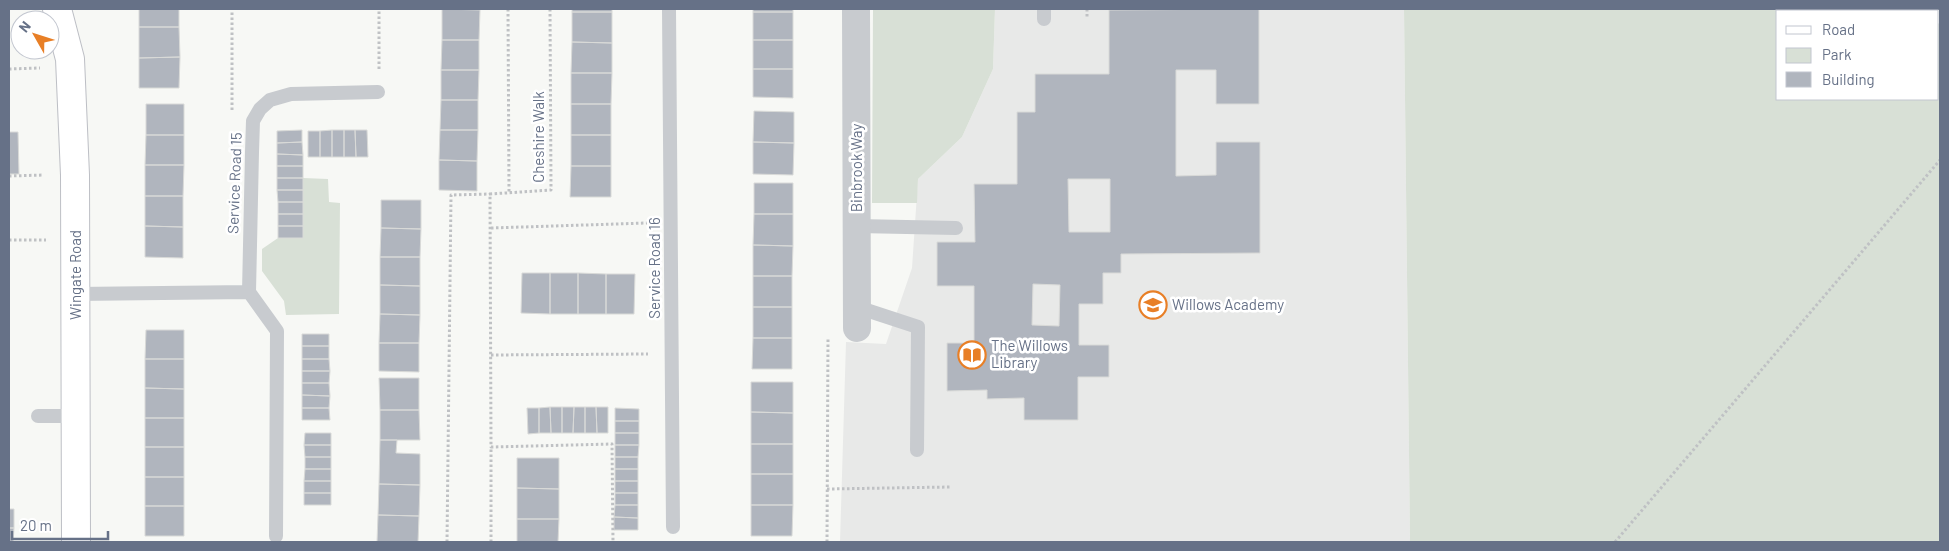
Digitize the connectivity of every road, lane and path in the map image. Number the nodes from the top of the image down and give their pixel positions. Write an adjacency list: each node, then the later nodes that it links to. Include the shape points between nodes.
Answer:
1 (57, 9): 11 (street, Wingate Road, via 70,59)
2 (379, 9): 9 (path)
3 (508, 9): 13 (path, Cheshire Walk)
4 (550, 9): 13 (path, Cheshire Walk, via 551,190)
5 (669, 9): 15 (lane, Service Road 16)
6 (856, 9): 16 (street, Binbrook Way)
7 (1087, 9): 8 (path)
8 (1087, 19)
9 (378, 92): 19 (lane, Service Road 15, via 291,94 270,100 260,110 254,121 252,144)
10 (1940, 160): 36 (path)
11 (75, 175): 12 (path); 20 (street, Wingate Road)
12 (9, 176)
13 (508, 192): 14 (path)
14 (490, 194): 17 (path); 33 (path, via 450,195)
15 (671, 222): 17 (path); 22 (lane, Service Road 16)
16 (857, 226): 18 (lane); 21 (street, Binbrook Way)
17 (491, 228): 23 (path)
18 (956, 228)
19 (249, 292): 20 (lane); 31 (lane, via 277,330)
20 (76, 294): 25 (street, Wingate Road)
21 (857, 318): 27 (lane, via 918,327)
22 (672, 354): 23 (path); 30 (lane, Service Road 16)
23 (491, 355): 26 (path)
24 (38, 416): 25 (lane)
25 (75, 416): 32 (street, Wingate Road)
26 (491, 446): 34 (path); 35 (path, via 612,444)
27 (917, 450)
28 (950, 487): 29 (path)
29 (827, 488)
30 (673, 527)
31 (276, 536)
32 (76, 542)
33 (448, 542)
34 (491, 542)
35 (613, 542)
36 (1615, 542)

